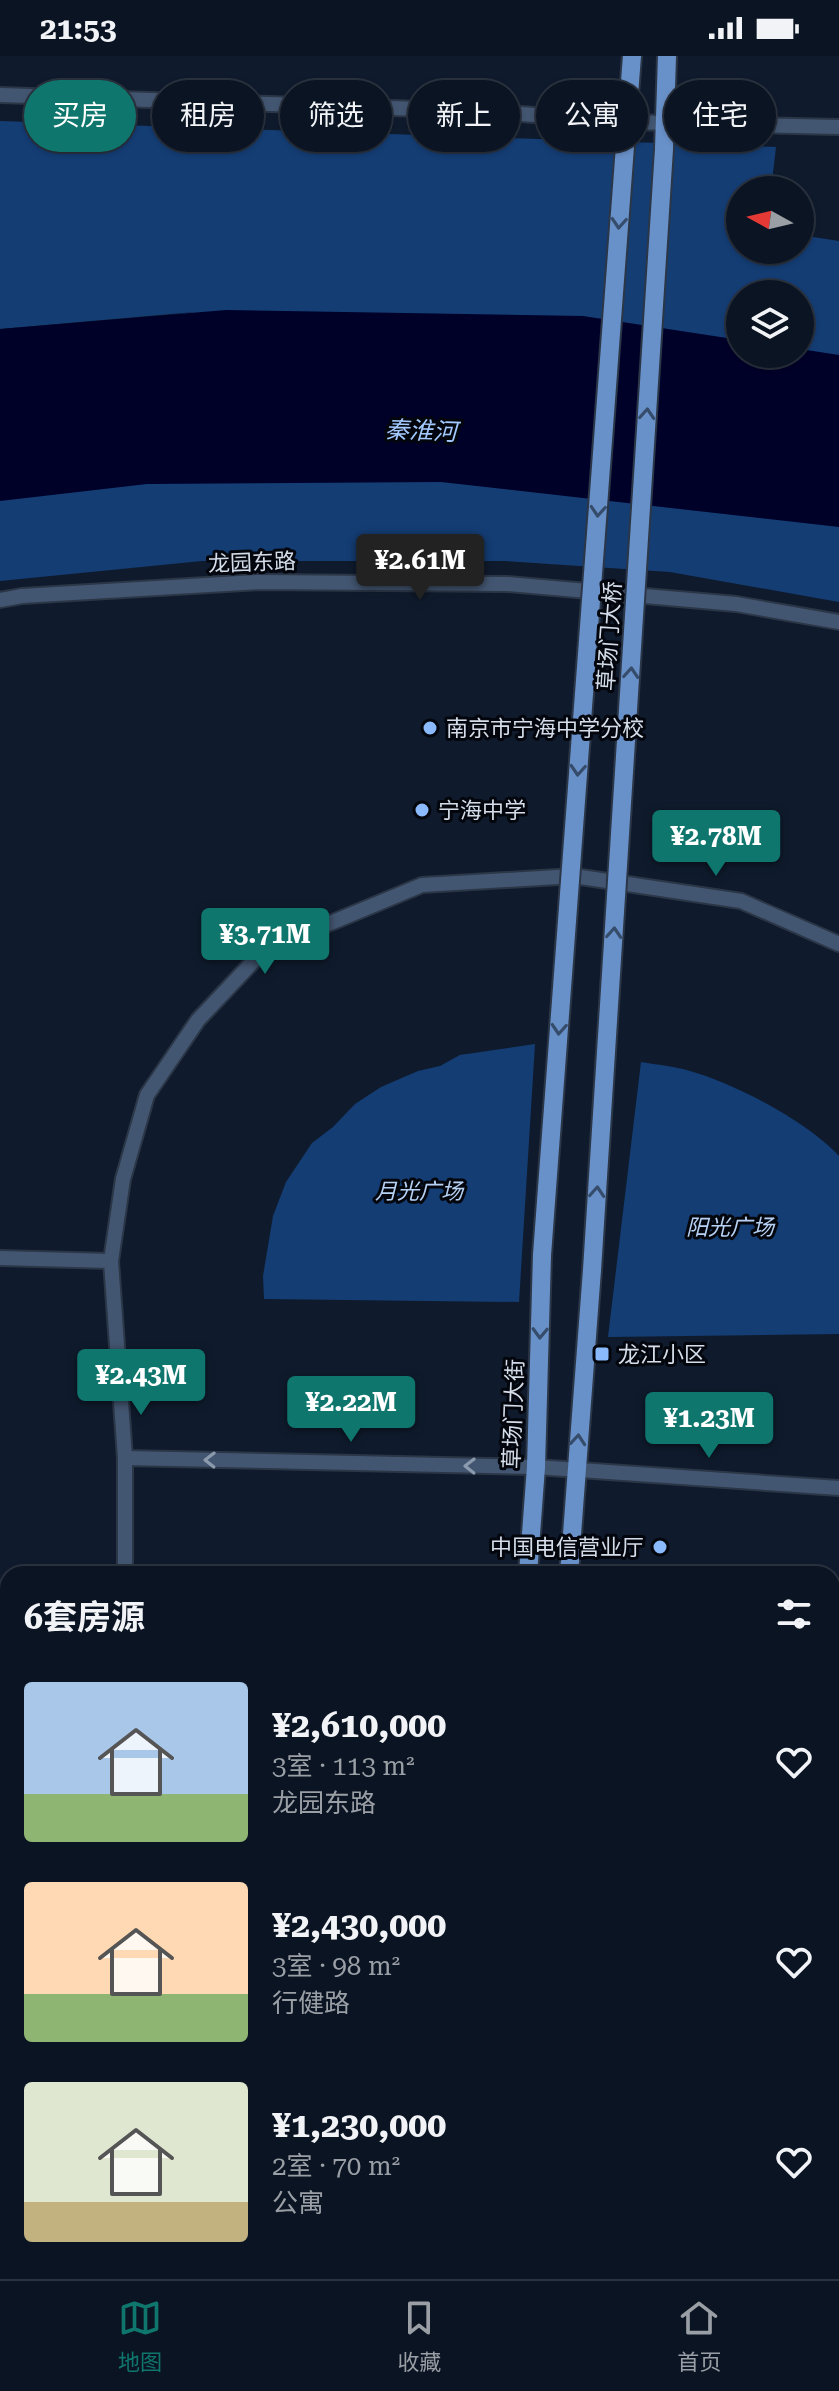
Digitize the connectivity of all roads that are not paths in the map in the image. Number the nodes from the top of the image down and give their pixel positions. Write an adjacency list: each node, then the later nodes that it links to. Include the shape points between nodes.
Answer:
1 (632, 56): 3 (main road)
2 (667, 56): 4 (main road)
3 (630, 80)
4 (667, 80)
5 (0, 95): 6 (street)
6 (536, 115)
7 (776, 126): 8 (street)
8 (839, 127)
9 (664, 149): 19 (main road, 草场门大桥, one-way to 9, bridge)
10 (625, 152): 14 (main road, 草场门大桥, one-way to 14, bridge)
11 (0, 600): 12 (street, 龙园东路, via 258,582 507,584 736,604)
12 (839, 622)
13 (839, 944): 16 (street, via 741,901 574,876 422,885 337,918 263,951 198,1020 147,1095 123,1179)
14 (542, 1255): 18 (main road, 草场门大街, one-way to 18)
15 (0, 1258): 16 (street)
16 (111, 1261): 17 (street)
17 (125, 1458): 18 (street, one-way to 17); 21 (street)
18 (536, 1467): 19 (street); 22 (main road, 草场门大街)
19 (576, 1470): 20 (street); 23 (main road)
20 (839, 1488)
21 (125, 1566)
22 (529, 1566)
23 (570, 1566)

